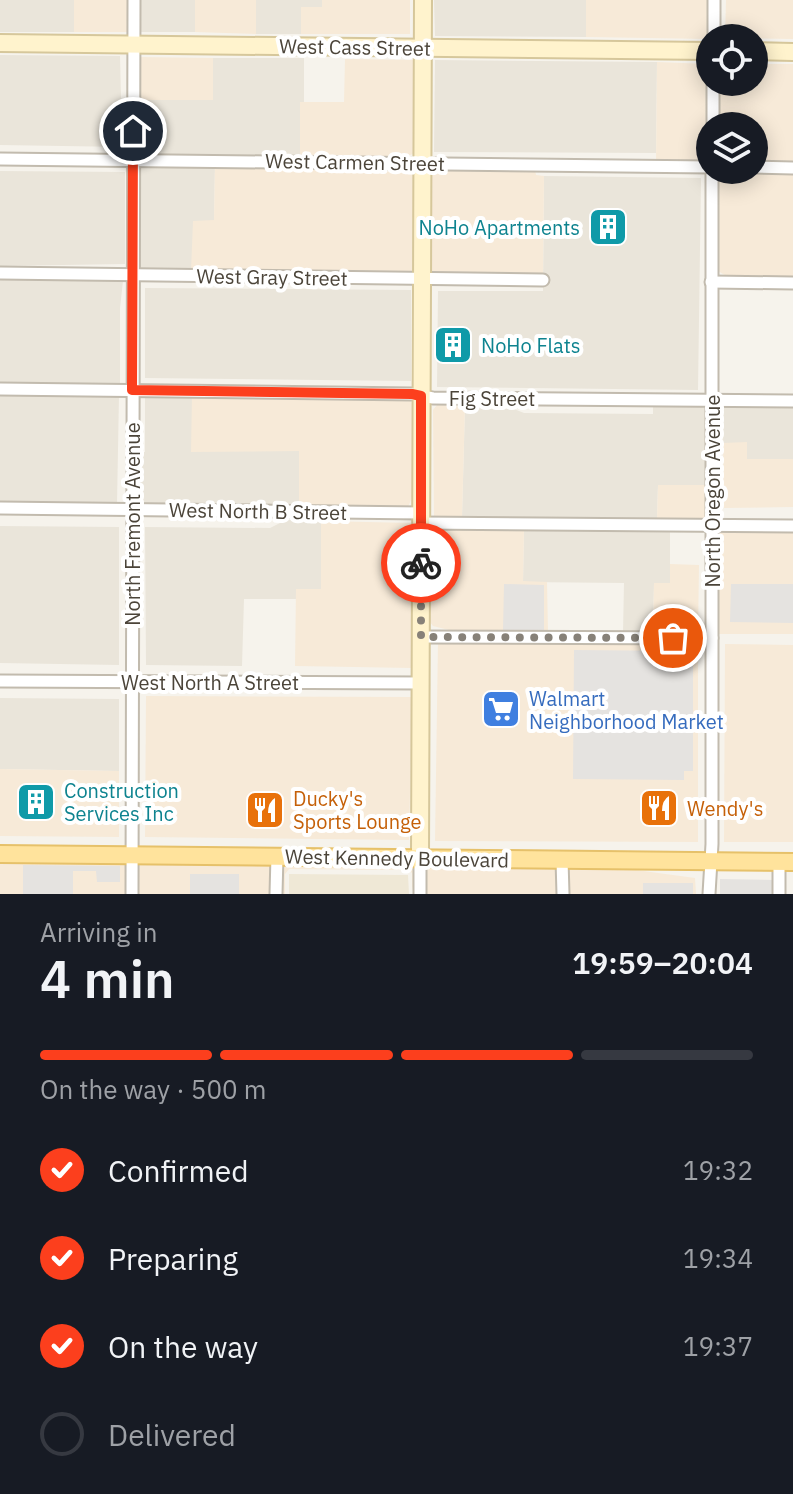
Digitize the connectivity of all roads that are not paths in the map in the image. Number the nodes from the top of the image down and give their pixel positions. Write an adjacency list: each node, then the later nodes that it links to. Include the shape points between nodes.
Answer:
1 (134, 0): 6 (street, North Fremont Avenue)
2 (423, 0): 7 (street)
3 (714, 0): 4 (street)
4 (714, 24)
5 (0, 43): 6 (street, West Cass Street)
6 (134, 44): 7 (street, West Cass Street); 12 (street, North Fremont Avenue)
7 (422, 48): 8 (street, West Cass Street); 13 (street)
8 (696, 51)
9 (768, 51): 10 (street)
10 (793, 52)
11 (0, 159): 12 (street, West Carmen Street)
12 (133, 160): 13 (street, West Carmen Street); 19 (street, North Fremont Avenue)
13 (422, 163): 15 (street, West Carmen Street); 20 (street)
14 (768, 167): 16 (street)
15 (696, 168)
16 (793, 168)
17 (711, 184): 22 (street, North Oregon Avenue)
18 (0, 273): 19 (street, West Gray Street)
19 (133, 275): 20 (street, West Gray Street); 25 (street, North Fremont Avenue)
20 (421, 280): 21 (street, West Gray Street); 26 (street)
21 (543, 280)
22 (711, 282): 23 (street); 27 (street, North Oregon Avenue)
23 (793, 283)
24 (0, 389): 25 (street, Fig Street)
25 (132, 390): 26 (street, Fig Street); 30 (street, North Fremont Avenue)
26 (421, 396): 27 (street, Fig Street); 31 (street)
27 (711, 400): 28 (street, Fig Street); 32 (street, North Oregon Avenue)
28 (793, 401)
29 (0, 508): 30 (street, West North B Street)
30 (132, 510): 31 (street, West North B Street); 37 (street, North Fremont Avenue)
31 (421, 518): 32 (street, West North B Street); 34 (street)
32 (712, 525): 33 (street, West North B Street); 35 (street, North Oregon Avenue)
33 (793, 526)
34 (421, 637): 35 (street); 38 (street)
35 (712, 638): 44 (street, North Oregon Avenue)
36 (0, 681): 37 (street, West North A Street)
37 (132, 682): 38 (street, West North A Street); 40 (street, North Fremont Avenue)
38 (421, 683): 42 (street)
39 (0, 854): 40 (main road, West Kennedy Boulevard)
40 (132, 855): 41 (main road, West Kennedy Boulevard); 46 (street, North Fremont Avenue)
41 (277, 856): 42 (main road, West Kennedy Boulevard); 47 (street)
42 (420, 858): 43 (main road, West Kennedy Boulevard); 48 (street)
43 (562, 860): 44 (main road, West Kennedy Boulevard); 49 (street)
44 (710, 861): 45 (main road, West Kennedy Boulevard); 50 (street, North Oregon Avenue)
45 (786, 862): 51 (street)
46 (132, 894)
47 (276, 894)
48 (420, 894)
49 (563, 894)
50 (709, 894)
51 (779, 894)

